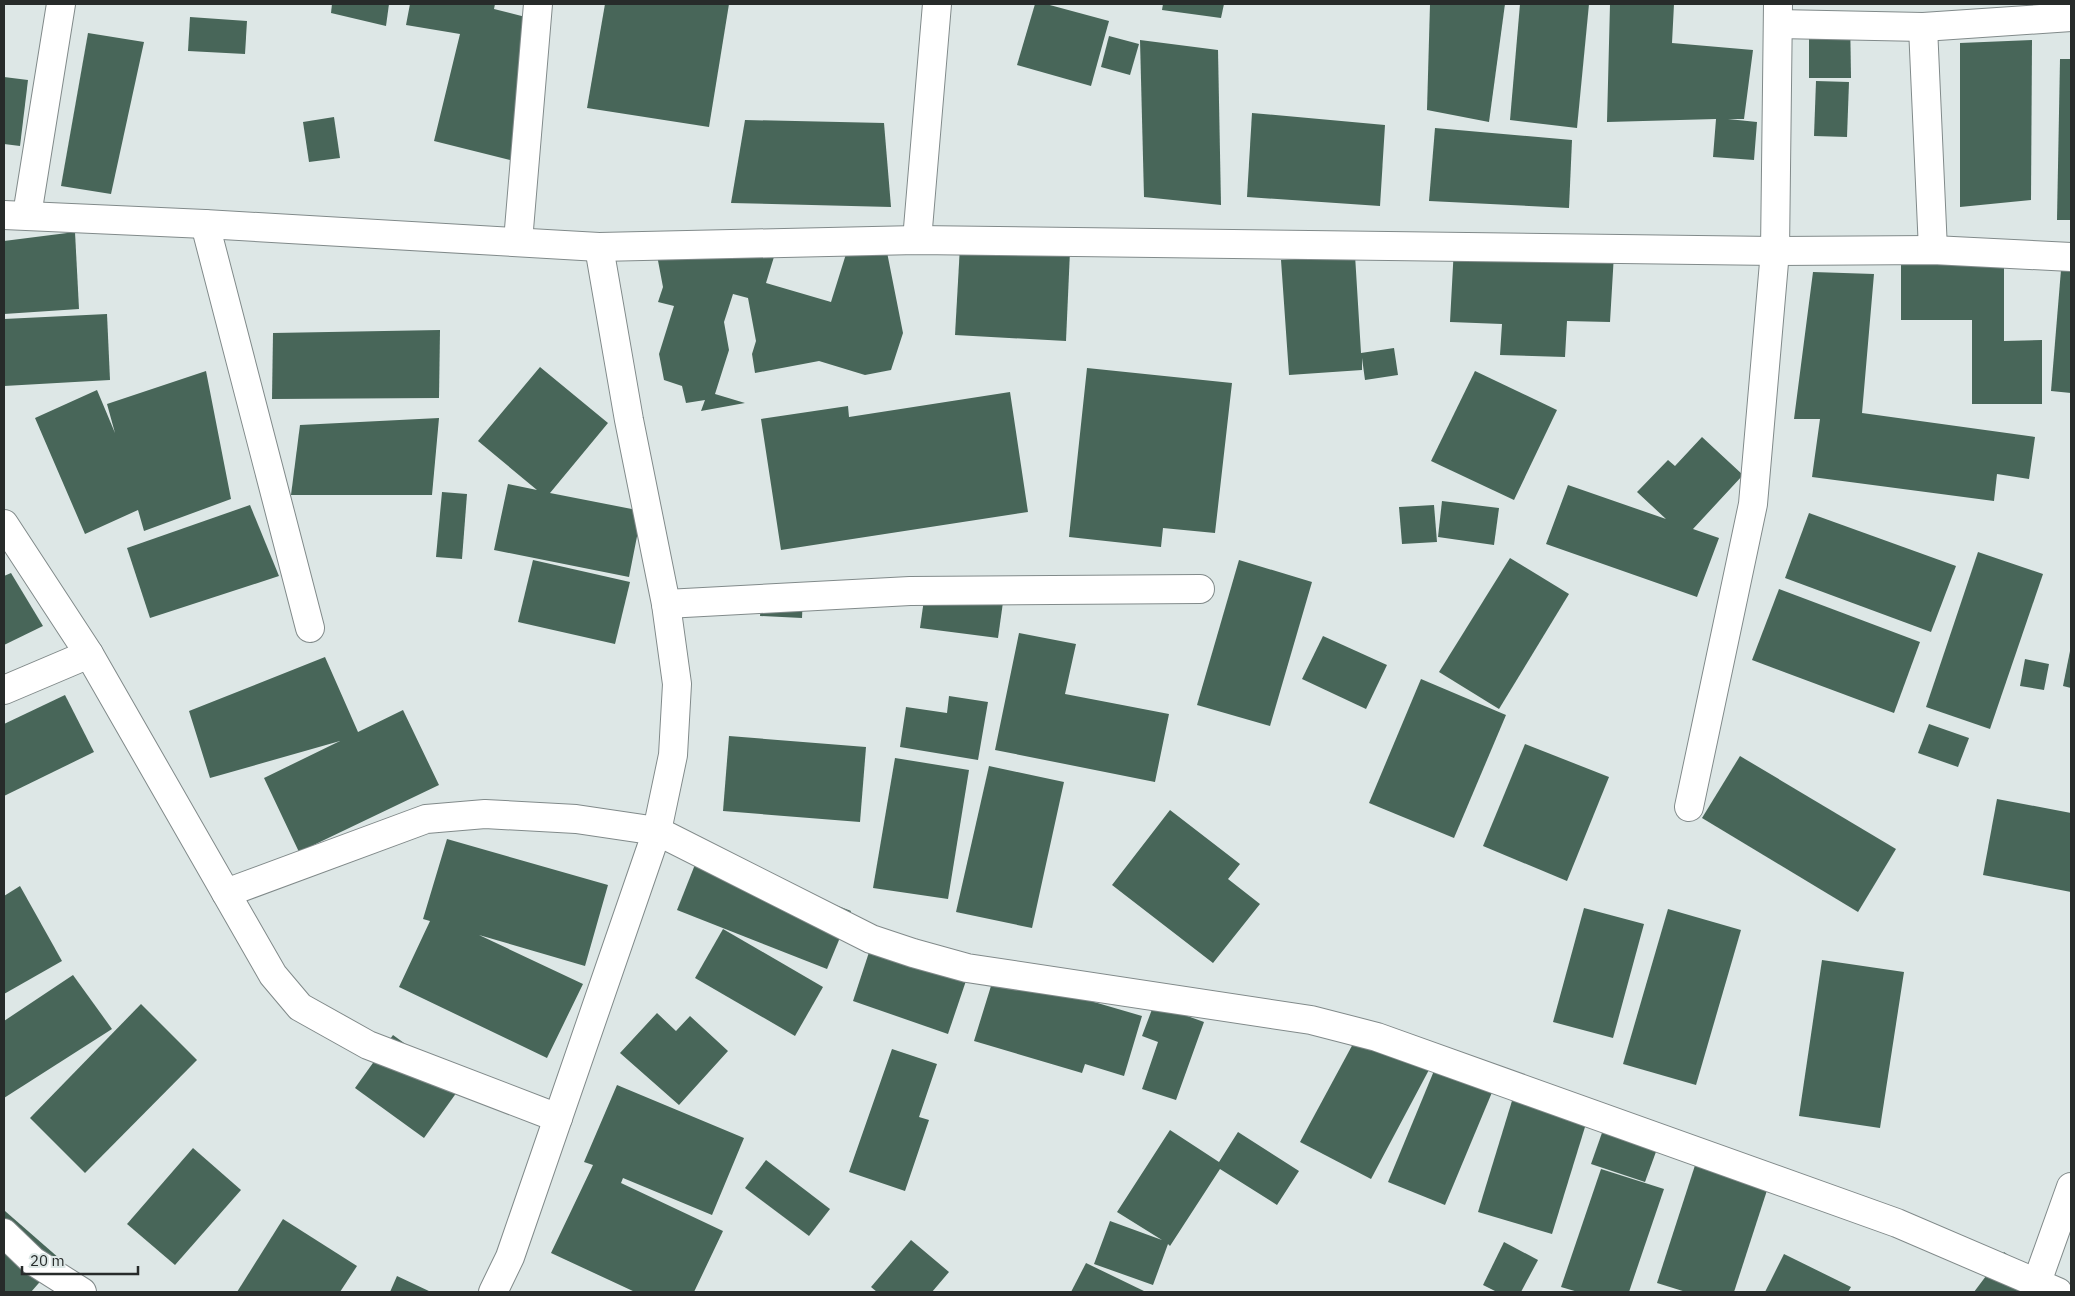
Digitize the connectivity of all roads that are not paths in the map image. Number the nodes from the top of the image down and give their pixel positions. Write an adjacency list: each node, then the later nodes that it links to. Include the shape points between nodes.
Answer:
1 (61, 4): 7 (street)
2 (538, 4): 10 (street)
3 (937, 4): 9 (street)
4 (1778, 14): 6 (street); 13 (street)
5 (2071, 17): 6 (street)
6 (1924, 27): 12 (street)
7 (15, 215): 8 (street)
8 (205, 224): 10 (street); 18 (street)
9 (917, 240): 11 (street); 13 (street)
10 (518, 241): 11 (street)
11 (599, 247): 17 (street)
12 (1933, 250): 13 (street); 14 (street)
13 (1774, 251): 21 (street, via 1753,504)
14 (2071, 257)
15 (4, 524): 19 (street)
16 (1200, 589): 17 (street, via 910,591)
17 (666, 604): 22 (street, via 677,684 673,755)
18 (310, 628)
19 (88, 654): 20 (street); 23 (street)
20 (4, 690)
21 (1689, 808)
22 (657, 830): 23 (street, via 576,819 485,814 426,819); 24 (street); 27 (street, via 871,939 913,953 967,968 1311,1020 1377,1037 1897,1223)
23 (226, 893): 24 (street, via 273,975 300,1007 368,1046)
24 (558, 1118): 29 (street, via 510,1257)
25 (2071, 1187): 27 (street)
26 (4, 1233): 28 (street, via 33,1261)
27 (2048, 1287)
28 (82, 1292)
29 (493, 1292)

